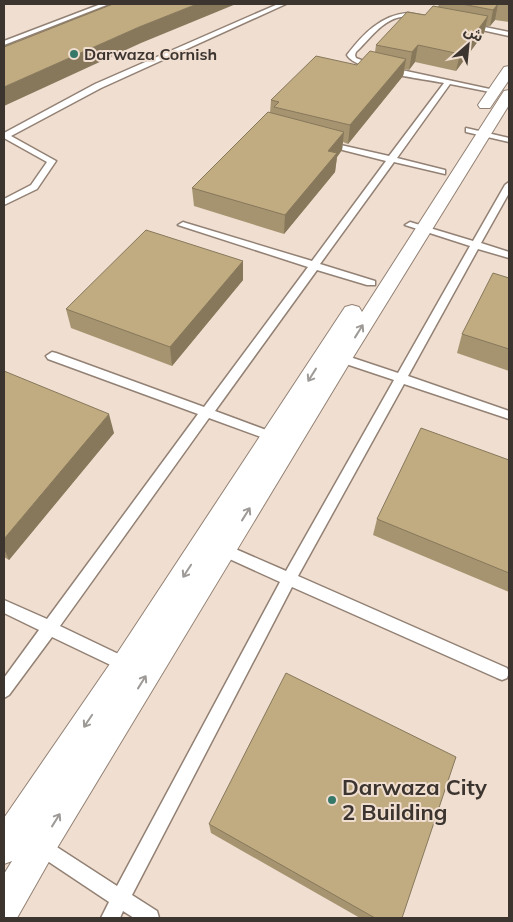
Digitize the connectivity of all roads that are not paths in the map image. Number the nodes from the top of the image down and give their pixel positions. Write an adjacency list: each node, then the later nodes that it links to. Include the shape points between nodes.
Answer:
1 (106, 4): 6 (lane)
2 (283, 4): 11 (lane, via 98,86)
3 (428, 18): 8 (lane, via 402,14 388,17 351,55 359,63)
4 (464, 25): 5 (lane)
5 (509, 34)
6 (4, 43)
7 (509, 70): 9 (street)
8 (448, 82): 9 (lane); 14 (lane)
9 (502, 93): 10 (street)
10 (477, 132): 13 (lane); 15 (street); 19 (street)
11 (4, 136): 17 (lane, via 52,161 34,187)
12 (317, 140): 14 (lane)
13 (509, 140)
14 (392, 159): 15 (lane); 22 (lane)
15 (442, 172): 19 (street)
16 (509, 185): 20 (lane)
17 (4, 202)
18 (183, 225): 22 (lane)
19 (417, 227): 20 (lane); 23 (street); 25 (street, one-way to 19)
20 (477, 245): 21 (lane); 26 (lane)
21 (509, 255)
22 (313, 265): 23 (lane); 27 (lane)
23 (371, 283): 25 (street)
24 (52, 356): 27 (lane)
25 (333, 356): 26 (lane); 29 (street, one-way to 29); 30 (street, one-way to 25)
26 (401, 379): 28 (lane); 31 (lane)
27 (207, 412): 29 (lane); 33 (lane)
28 (509, 415)
29 (273, 437): 30 (street)
30 (215, 546): 31 (lane); 34 (street, one-way to 34); 38 (street, one-way to 30)
31 (289, 579): 35 (lane); 39 (lane)
32 (4, 606): 33 (lane)
33 (49, 628): 34 (lane); 36 (lane)
34 (126, 665): 37 (street, one-way to 37)
35 (502, 673)
36 (4, 690)
37 (9, 839): 38 (lane)
38 (39, 846): 39 (lane); 40 (street)
39 (118, 899): 41 (lane); 42 (lane)
40 (4, 907)
41 (110, 918)
42 (150, 918)

